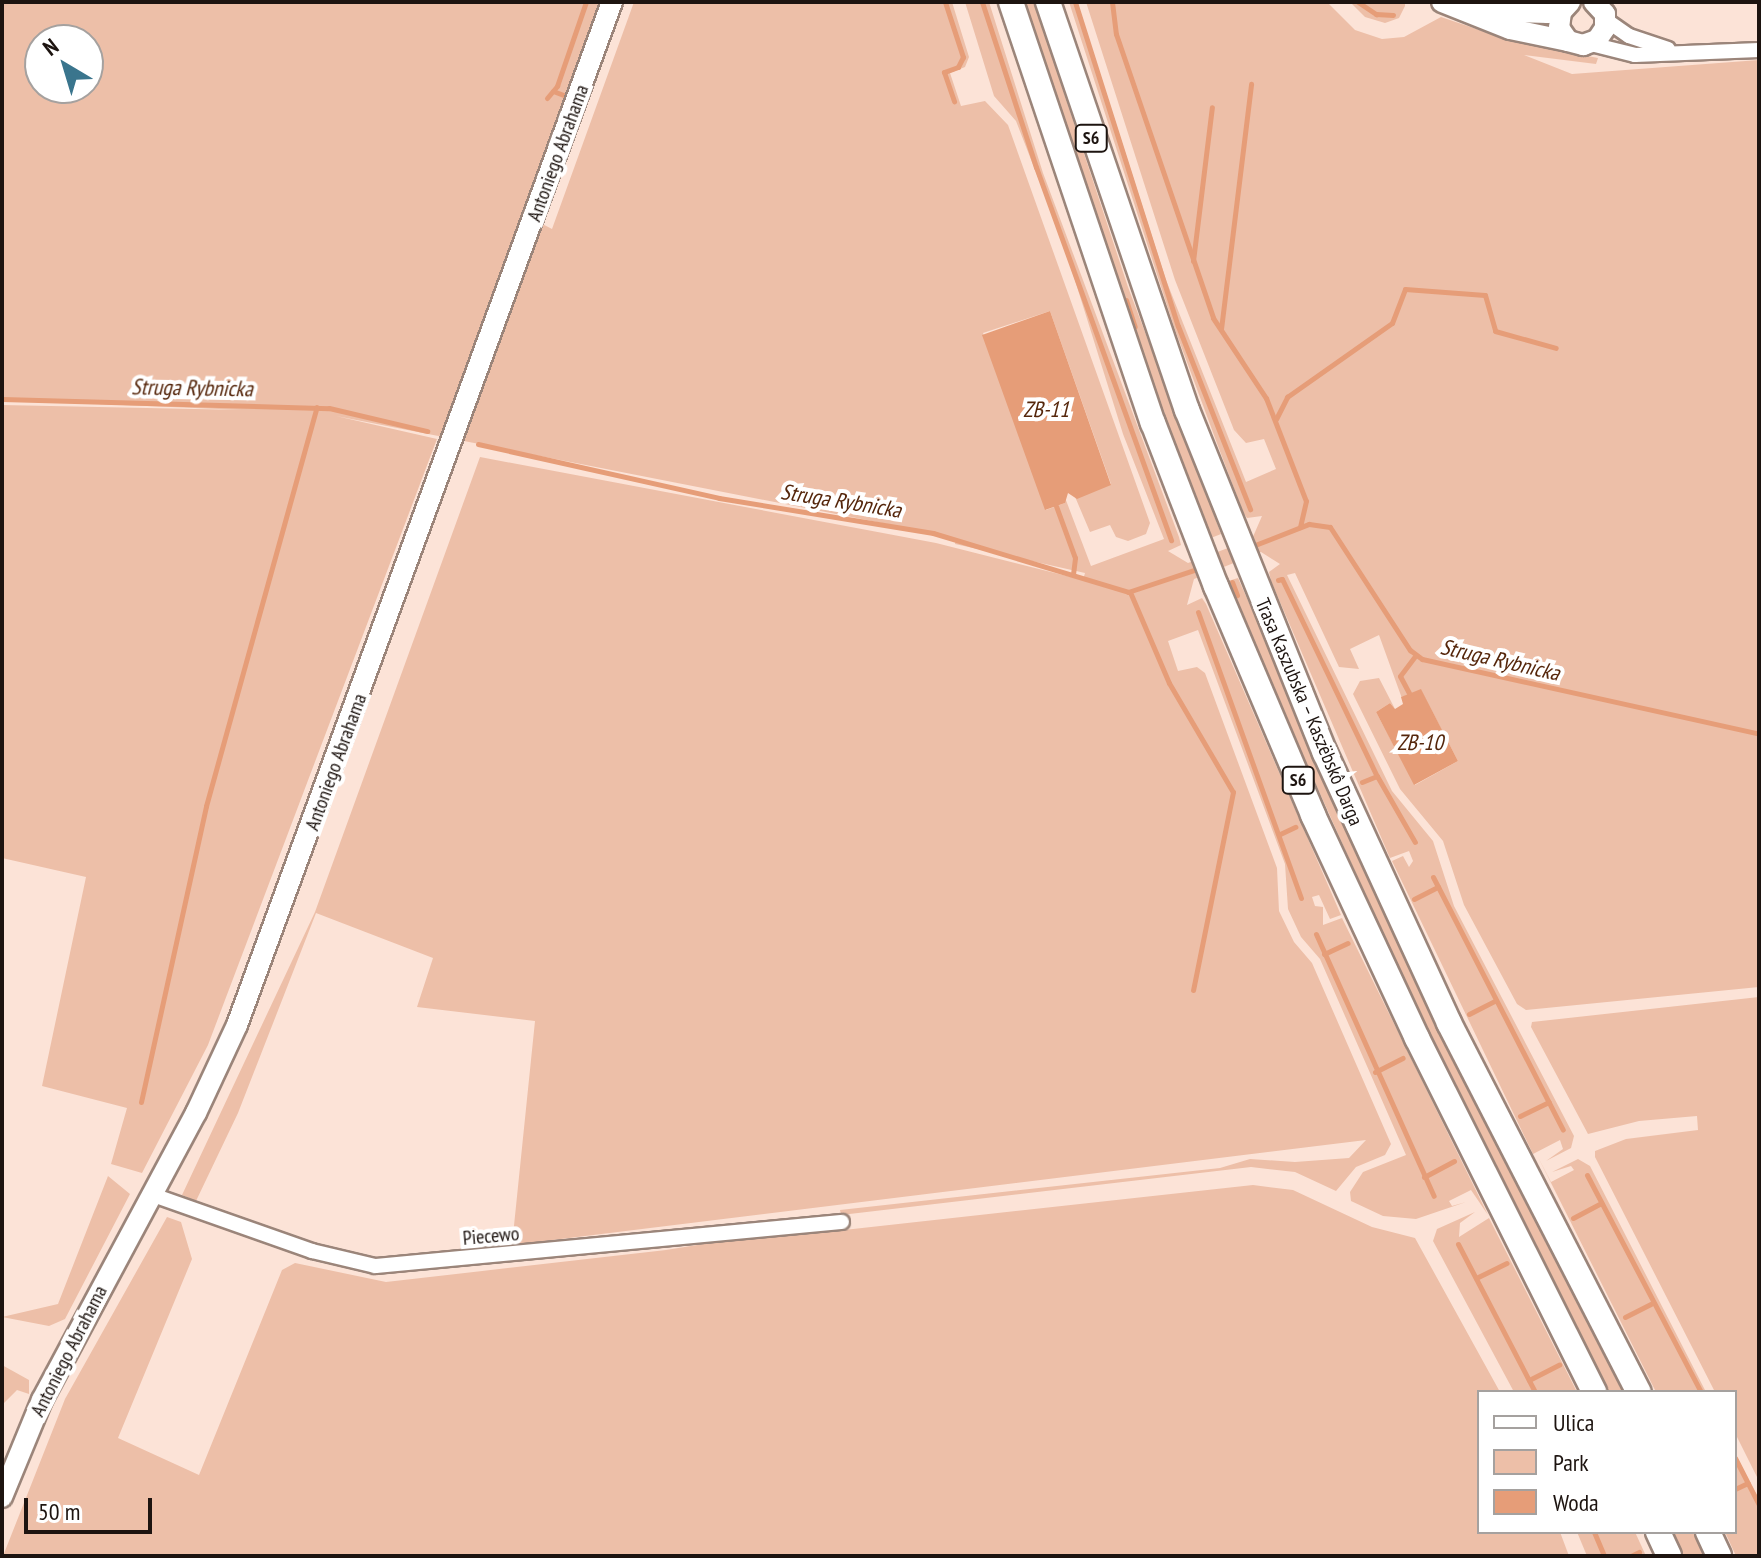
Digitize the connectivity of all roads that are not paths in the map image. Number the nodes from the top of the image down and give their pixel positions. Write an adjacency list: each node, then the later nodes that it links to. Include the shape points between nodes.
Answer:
1 (612, 2): 11 (main road, Antoniego Abrahama, via 260,966 196,1113)
2 (1011, 2): 13 (highway, Trasa Kaszubska – Kaszëbskô Darga / S6, via 1153,423 1222,600 1417,1038)
3 (1048, 2): 14 (highway, Trasa Kaszubska – Kaszëbskô Darga / S6, via 1187,410 1325,753 1449,1023)
4 (1567, 4): 5 (main road, via 1529,14); 7 (main road, via 1559,28)
5 (1449, 5): 7 (main road, via 1510,29)
6 (1599, 7): 8 (main road, via 1602,35); 9 (street, via 1629,36)
7 (1568, 41): 8 (main road)
8 (1591, 44): 9 (street, via 1625,54)
9 (1672, 50): 10 (street)
10 (1759, 50)
11 (153, 1195): 12 (street, Piecewo, via 312,1251 375,1266); 15 (main road, Antoniego Abrahama, via 42,1400)
12 (842, 1222)
13 (1593, 1390)
14 (1638, 1390)
15 (2, 1497)
16 (1659, 1534): 18 (highway)
17 (1709, 1534): 19 (highway)
18 (1669, 1556)
19 (1719, 1556)

